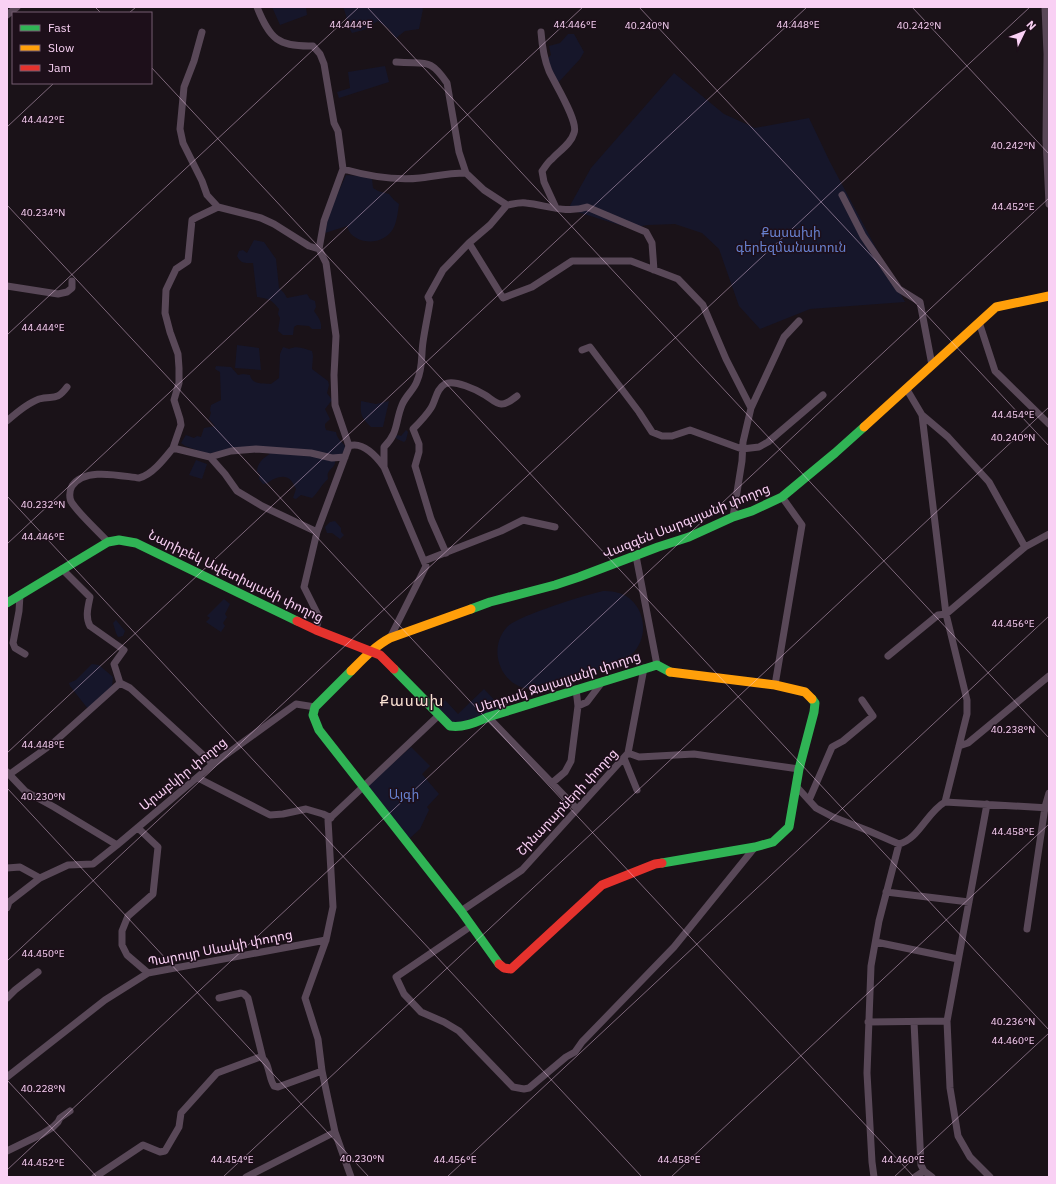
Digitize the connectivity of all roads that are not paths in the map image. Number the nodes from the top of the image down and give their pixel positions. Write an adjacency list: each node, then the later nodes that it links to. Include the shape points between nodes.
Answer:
1 (17, 7): 4 (street)
2 (257, 7): 10 (street, via 270,34 285,44 313,46 320,54 334,123 338,131)
3 (1045, 7): 7 (street)
4 (7, 15)
5 (202, 32): 15 (street, via 184,87 180,128 183,143 207,195)
6 (541, 32): 16 (street, via 548,69 569,108 575,131 572,138 542,171 544,182)
7 (1048, 54): 9 (street)
8 (396, 62): 11 (street, via 430,64 447,83 458,152)
9 (1048, 139): 13 (street)
10 (343, 170): 11 (street, via 371,177 397,178); 18 (street, via 324,221)
11 (466, 173): 14 (street, via 484,190)
12 (842, 196): 26 (street, via 863,236 899,289 920,302)
13 (1049, 204)
14 (507, 205): 16 (street, via 524,202); 17 (street, via 490,225)
15 (218, 207): 18 (street, via 262,218); 36 (street, via 192,220 188,261 176,269 166,290 165,313 178,354 179,368 174,400 181,425)
16 (556, 208): 19 (street, via 578,210 587,207 646,232 652,243)
17 (469, 243): 19 (street, via 503,298 532,287 572,260 631,261); 40 (street, via 443,270 428,296 430,302 420,372 417,383 401,406 396,431 384,447)
18 (318, 249): 35 (street, via 326,262 336,336 335,405)
19 (654, 270): 31 (street, via 678,279 703,305)
20 (72, 281): 21 (street, via 72,288 58,294)
21 (7, 286)
22 (1049, 296): 24 (street, Վազգեն Սարգսյանի փողոց, via 996,307)
23 (799, 321): 31 (street, via 784,337)
24 (979, 322): 26 (street, Վազգեն Սարգսյանի փողոց); 34 (street, via 995,371)
25 (582, 350): 37 (street, via 590,346 652,432 672,436 690,430)
26 (932, 365): 28 (street, Վազգեն Սարգսյանի փողոց)
27 (67, 387): 33 (street, via 58,397 39,399)
28 (906, 388): 32 (street); 41 (street, Վազգեն Սարգսյանի փողոց)
29 (823, 395): 37 (street, via 768,442 759,448)
30 (518, 396): 48 (street, via 501,404 484,394 451,382 439,389 432,406 413,429 419,444 415,466 431,519)
31 (751, 408): 37 (street)
32 (922, 415): 47 (street, via 948,437 989,482); 54 (street)
33 (7, 421)
34 (1049, 424)
35 (349, 446): 39 (street); 40 (street, via 364,448)
36 (173, 448): 38 (street); 46 (street, via 144,477 96,474 78,481 70,488 71,502)
37 (742, 449): 42 (street)
38 (210, 457): 39 (street, via 251,449 311,453 332,458); 44 (street, via 237,491)
39 (345, 457): 44 (street)
40 (384, 468): 50 (street)
41 (782, 497): 42 (street, Վազգեն Սարգսյանի փողոց); 65 (street, via 802,525)
42 (733, 517): 49 (street, Վազգեն Սարգսյանի փողոց, via 689,537)
43 (555, 527): 48 (street, via 523,520)
44 (317, 532): 55 (street, via 304,587 319,617)
45 (1049, 534): 47 (street)
46 (108, 542): 51 (street, Նարիբեկ Ավետիսյանի փողոց); 55 (street, Նարիբեկ Ավետիսյանի փողոց, via 119,540 136,543)
47 (1025, 547): 54 (street)
48 (446, 553): 50 (street)
49 (636, 556): 56 (street, Վազգեն Սարգսյանի փողոց, via 555,585 490,602); 60 (street)
50 (424, 561): 56 (street, via 426,566)
51 (62, 569): 52 (street, Նարիբեկ Ավետիսյանի փողոց); 64 (street, via 90,597 87,616 90,626 124,650 114,664)
52 (20, 595): 53 (street, Նարիբեկ Ավետիսյանի փողոց); 58 (street, via 13,643 15,648)
53 (7, 602)
54 (946, 614): 59 (street, via 938,615); 72 (street, via 967,700 967,714)
55 (316, 630): 57 (street, Նարիբեկ Ավետիսյանի փողոց)
56 (390, 638): 57 (street, Վազգեն Սարգսյանի փողոց)
57 (370, 652): 69 (street); 70 (street, Սեդրակ Ջալալյանի փողոց, via 380,656)
58 (25, 654)
59 (888, 656)
60 (657, 665): 61 (street, Սեդրակ Ջալալյանի փողոց); 65 (street, Սեդրակ Ջալալյանի փողոց, via 669,672)
61 (644, 668): 63 (street, Սեդրակ Ջալալյանի փողոց); 73 (street)
62 (1049, 676): 72 (street, via 968,743)
63 (603, 681): 66 (street, Սեդրակ Ջալալյանի փողոց); 68 (street, via 587,702)
64 (120, 683): 74 (street, via 130,688); 76 (street, via 52,744)
65 (774, 685): 75 (street, Սեդրակ Ջալալյանի փողոց, via 805,692 815,703)
66 (576, 689): 68 (street); 71 (street, Սեդրակ Ջալալյանի փողոց)
67 (862, 700): 83 (street, via 873,716 832,747)
68 (578, 706): 78 (street, via 569,766)
69 (315, 707): 74 (street, Արաբկիր փողոց, via 296,704); 80 (street, via 313,715 319,730)
70 (438, 716): 71 (street, Սեդրակ Ջալալյանի փողոց, via 450,726 457,728); 80 (street)
71 (488, 717): 78 (street)
72 (959, 746): 84 (street)
73 (626, 756): 75 (street, Շինարարների փողոց, via 694,754); 81 (street); 87 (street, Շինարարների փողոց)
74 (213, 764): 77 (street, Արաբկիր փողոց)
75 (799, 769): 79 (street)
76 (8, 773): 91 (street, via 25,791)
77 (198, 778): 88 (street, via 270,815 306,809); 89 (street, Արաբկիր փողոց)
78 (552, 783): 87 (street)
79 (796, 786): 83 (street); 92 (street, via 789,827 773,842)
80 (363, 787): 88 (street); 98 (street)
81 (637, 790)
82 (1049, 794): 86 (street)
83 (809, 800): 90 (street, via 816,808 833,818)
84 (945, 802): 85 (street); 90 (street, via 932,812 906,842)
85 (987, 804): 86 (street); 96 (street)
86 (1047, 808): 100 (street)
87 (577, 809): 98 (street, Շինարարների փողոց, via 522,870)
88 (331, 818): 101 (street, via 328,820 332,907)
89 (138, 828): 91 (street, Արաբկիր փողոց); 105 (street, via 158,847 153,894 128,916 122,931 122,945 127,955)
90 (899, 844): 95 (street)
91 (117, 845): 94 (street, Արաբկիր փողոց, via 93,864 68,865)
92 (755, 847): 99 (street, via 656,864 602,885 511,969 504,968 498,963); 99 (street, via 674,947 575,1052 529,1088 513,1087 459,1031 421,1012 404,994 396,977)
93 (7, 868): 94 (street, via 20,867)
94 (40, 878): 97 (street, Արաբկիր փողոց, via 9,902)
95 (886, 892): 96 (street); 102 (street)
96 (969, 902): 103 (street)
97 (7, 908)
98 (461, 911): 99 (street)
99 (471, 926)
100 (1027, 929)
101 (326, 940): 105 (street, Պարույր Սևակի փողոց); 112 (street, via 305,998 318,1038)
102 (876, 942): 103 (street); 109 (street, via 871,966)
103 (958, 960): 108 (street)
104 (38, 972): 106 (street)
105 (148, 973): 113 (street, Պարույր Սևակի փողոց, via 105,1000)
106 (7, 998)
107 (219, 998): 111 (street, via 241,993 248,998)
108 (947, 1021): 110 (street); 124 (street, via 950,1088 958,1136 970,1156)
109 (868, 1022): 110 (street); 121 (street, via 867,1073)
110 (914, 1022): 117 (street, via 921,1165)
111 (263, 1059): 112 (street, via 274,1086 278,1087); 118 (street, via 260,1057 217,1072 181,1114 179,1127 165,1151 160,1152 143,1145)
112 (322, 1071): 115 (street)
113 (7, 1077)
114 (70, 1111): 116 (street, via 60,1118 53,1128)
115 (335, 1132): 119 (street); 120 (street)
116 (7, 1151)
117 (924, 1171): 122 (street); 123 (street)
118 (95, 1177)
119 (246, 1177)
120 (351, 1177)
121 (874, 1177)
122 (916, 1177)
123 (932, 1177)
124 (990, 1177)

